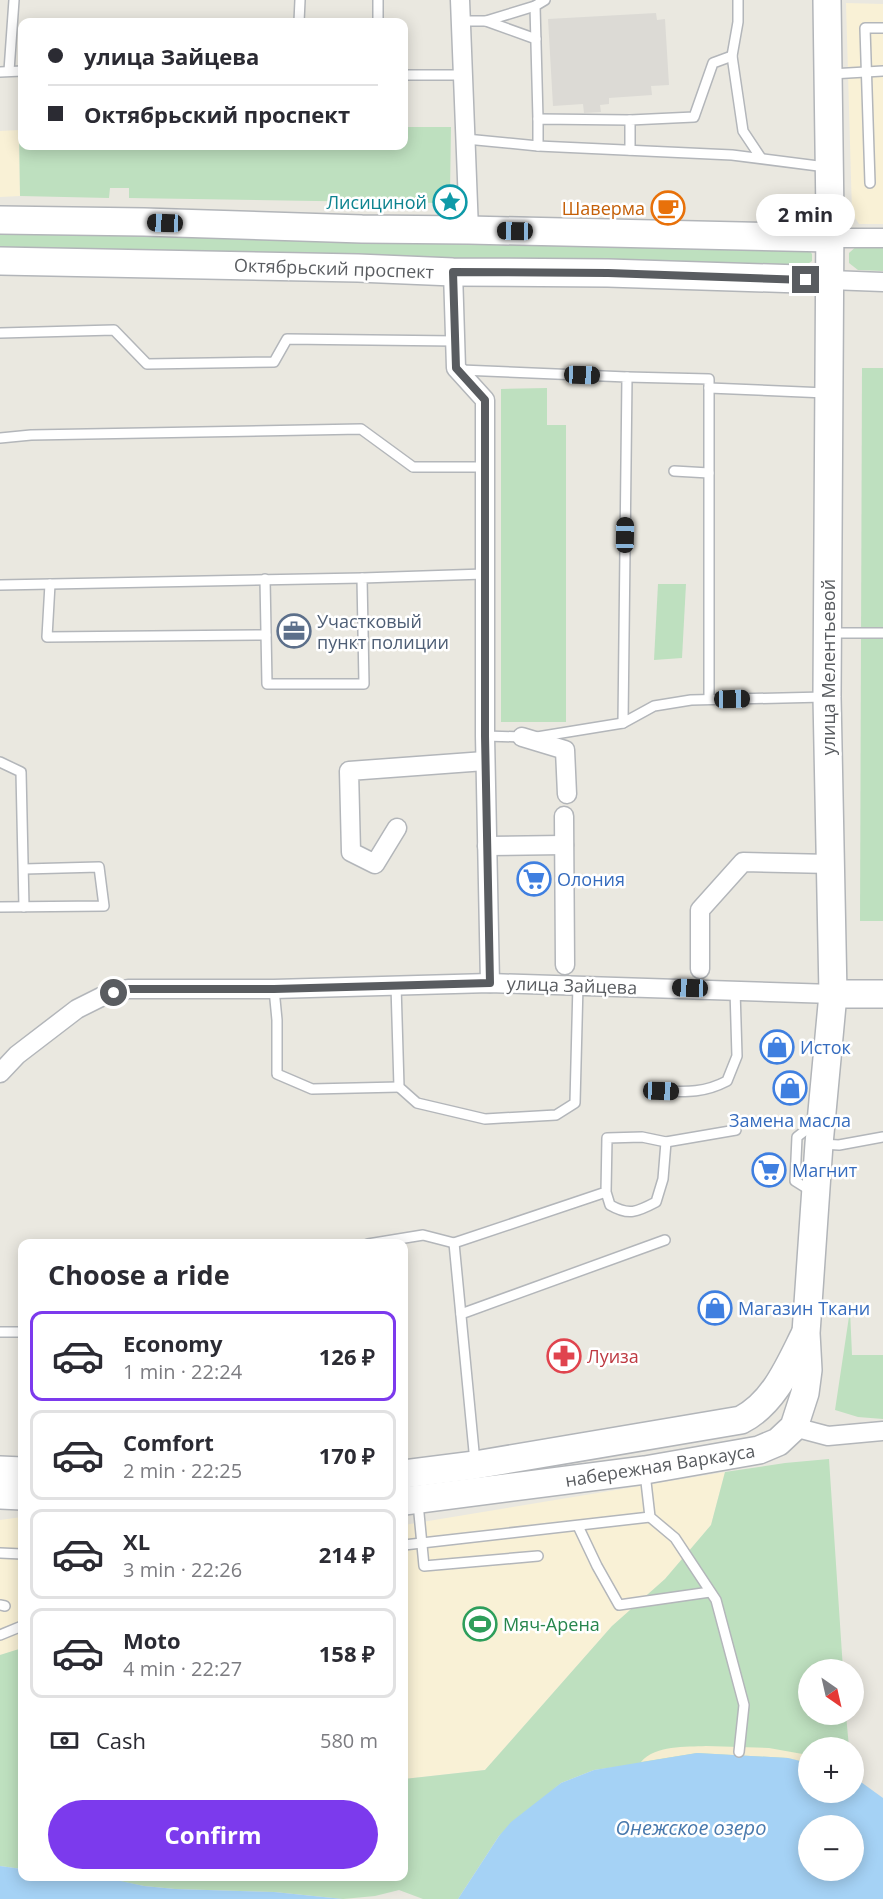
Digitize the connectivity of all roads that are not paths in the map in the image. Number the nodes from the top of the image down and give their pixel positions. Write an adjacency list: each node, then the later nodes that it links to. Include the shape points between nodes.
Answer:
1 (14, 0): 16 (lane)
2 (300, 0): 9 (lane)
3 (378, 0): 10 (lane)
4 (460, 0): 11 (street)
5 (545, 0): 8 (lane)
6 (738, 0): 15 (lane)
7 (827, 0): 19 (main road, улица Мелентьевой)
8 (535, 6): 12 (lane); 14 (lane)
9 (299, 18)
10 (378, 18)
11 (459, 21): 12 (lane); 21 (street)
12 (486, 21): 14 (lane)
13 (883, 28): 18 (lane, via 865,28)
14 (536, 39): 22 (lane)
15 (732, 56): 23 (lane, via 713,63 694,117); 27 (lane, via 743,131)
16 (5, 71)
17 (883, 71): 18 (lane)
18 (866, 72): 19 (lane); 29 (lane)
19 (828, 74): 28 (main road, улица Мелентьевой)
20 (408, 75): 21 (lane)
21 (462, 75): 24 (street)
22 (538, 119): 23 (lane); 25 (lane)
23 (630, 120): 26 (lane)
24 (466, 139): 25 (lane); 33 (street)
25 (538, 146): 26 (lane)
26 (630, 150): 27 (lane)
27 (761, 158): 28 (lane)
28 (829, 167): 35 (main road, улица Мелентьевой)
29 (870, 183)
30 (0, 220): 31 (main road)
31 (144, 222): 32 (main road); 38 (main road, via 149,238)
32 (362, 230): 33 (main road); 39 (main road, via 349,241 349,256)
33 (469, 230): 34 (main road)
34 (608, 233): 35 (main road); 41 (main road, via 617,248 616,261)
35 (829, 238): 36 (street); 42 (main road, улица Мелентьевой)
36 (883, 238)
37 (0, 261): 38 (main road, Октябрьский проспект)
38 (142, 263): 39 (main road, Октябрьский проспект)
39 (358, 268): 40 (main road, Октябрьский проспект)
40 (453, 272): 41 (main road, Октябрьский проспект); 45 (street)
41 (608, 273): 42 (main road, Октябрьский проспект)
42 (830, 280): 43 (street, Октябрьский проспект); 49 (main road, улица Мелентьевой)
43 (883, 282)
44 (0, 333): 45 (lane, via 114,330 147,364 274,362 287,339)
45 (455, 341): 46 (street)
46 (456, 368): 47 (lane); 51 (street, via 485,400)
47 (627, 376): 48 (lane, via 709,379); 64 (lane)
48 (709, 388): 49 (lane); 53 (lane)
49 (828, 393): 59 (main road, улица Мелентьевой)
50 (0, 438): 51 (lane, via 361,429 413,466)
51 (484, 467): 54 (street)
52 (674, 471): 53 (lane)
53 (709, 473): 63 (lane)
54 (484, 574): 55 (lane); 65 (street)
55 (362, 578): 56 (lane); 61 (lane, via 364,684 267,684)
56 (265, 579): 57 (lane); 61 (lane)
57 (50, 584): 58 (lane); 61 (lane, via 47,637)
58 (0, 585)
59 (827, 633): 60 (lane); 62 (main road, улица Мелентьевой)
60 (883, 633)
61 (266, 635)
62 (827, 697): 63 (lane); 74 (main road, улица Мелентьевой)
63 (709, 699): 64 (lane, via 654,706)
64 (623, 723): 66 (lane)
65 (485, 736): 66 (lane); 67 (street)
66 (522, 737): 69 (street, via 565,750)
67 (485, 761): 71 (street, via 349,771 351,852 375,864); 73 (street)
68 (0, 762): 75 (lane, via 21,772)
69 (567, 794)
70 (564, 816): 72 (street)
71 (397, 828)
72 (564, 845): 73 (street); 78 (street)
73 (487, 846): 80 (street)
74 (831, 864): 79 (street, via 743,862 700,910); 85 (main road, улица Мелентьевой)
75 (24, 868): 77 (lane); 77 (lane, via 99,867 104,906)
76 (0, 907): 77 (lane)
77 (24, 907)
78 (565, 964)
79 (700, 969)
80 (490, 983): 81 (street, улица Зайцева); 82 (street, улица Зайцева)
81 (578, 984): 84 (street, улица Зайцева); 88 (lane, via 575,1103 556,1115 485,1119 417,1103)
82 (396, 985): 83 (street, улица Зайцева); 88 (lane)
83 (274, 989): 87 (street, улица Зайцева, via 128,989 100,997 77,1009); 88 (lane, via 277,1074 312,1089)
84 (735, 990): 85 (street, улица Зайцева); 89 (lane, via 737,1056 727,1081 695,1092)
85 (833, 994): 86 (main road, улица Зайцева); 93 (main road, улица Мелентьевой)
86 (883, 994)
87 (0, 1073)
88 (399, 1087)
89 (661, 1091)
90 (736, 1130): 92 (lane)
91 (883, 1137): 93 (lane, via 839,1145)
92 (666, 1142): 94 (lane, via 642,1137 607,1138); 94 (lane, via 663,1179 656,1202 639,1211 622,1212 610,1205)
93 (819, 1144): 101 (main road, улица Мелентьевой)
94 (606, 1192): 97 (lane)
95 (399, 1239): 97 (lane, via 423,1235)
96 (665, 1240): 98 (lane)
97 (454, 1243): 98 (lane)
98 (461, 1314): 105 (lane)
99 (0, 1332): 100 (lane)
100 (18, 1332)
101 (806, 1333): 102 (main road, набережная Варкауса, via 778,1385); 104 (main road, via 805,1393)
102 (761, 1406): 104 (main road, via 776,1404 783,1408 787,1416); 105 (main road, набережная Варкауса, via 741,1420)
103 (883, 1431): 104 (street)
104 (786, 1435): 107 (main road, набережная Варкауса, via 759,1450)
105 (475, 1465): 109 (main road, набережная Варкауса)
106 (0, 1470): 108 (main road)
107 (645, 1470): 112 (main road, набережная Варкауса); 113 (lane)
108 (18, 1471)
109 (408, 1473)
110 (0, 1495): 111 (main road)
111 (18, 1496)
112 (411, 1501): 115 (lane)
113 (651, 1517): 114 (lane); 120 (lane, via 675,1538)
114 (578, 1526): 115 (lane); 120 (lane, via 619,1605)
115 (421, 1544): 116 (lane); 119 (lane, via 424,1566)
116 (408, 1545)
117 (0, 1553): 118 (lane)
118 (18, 1554)
119 (538, 1556)
120 (710, 1592): 123 (lane, via 716,1600 744,1705)
121 (18, 1628): 122 (lane)
122 (0, 1635)
123 (738, 1752)

